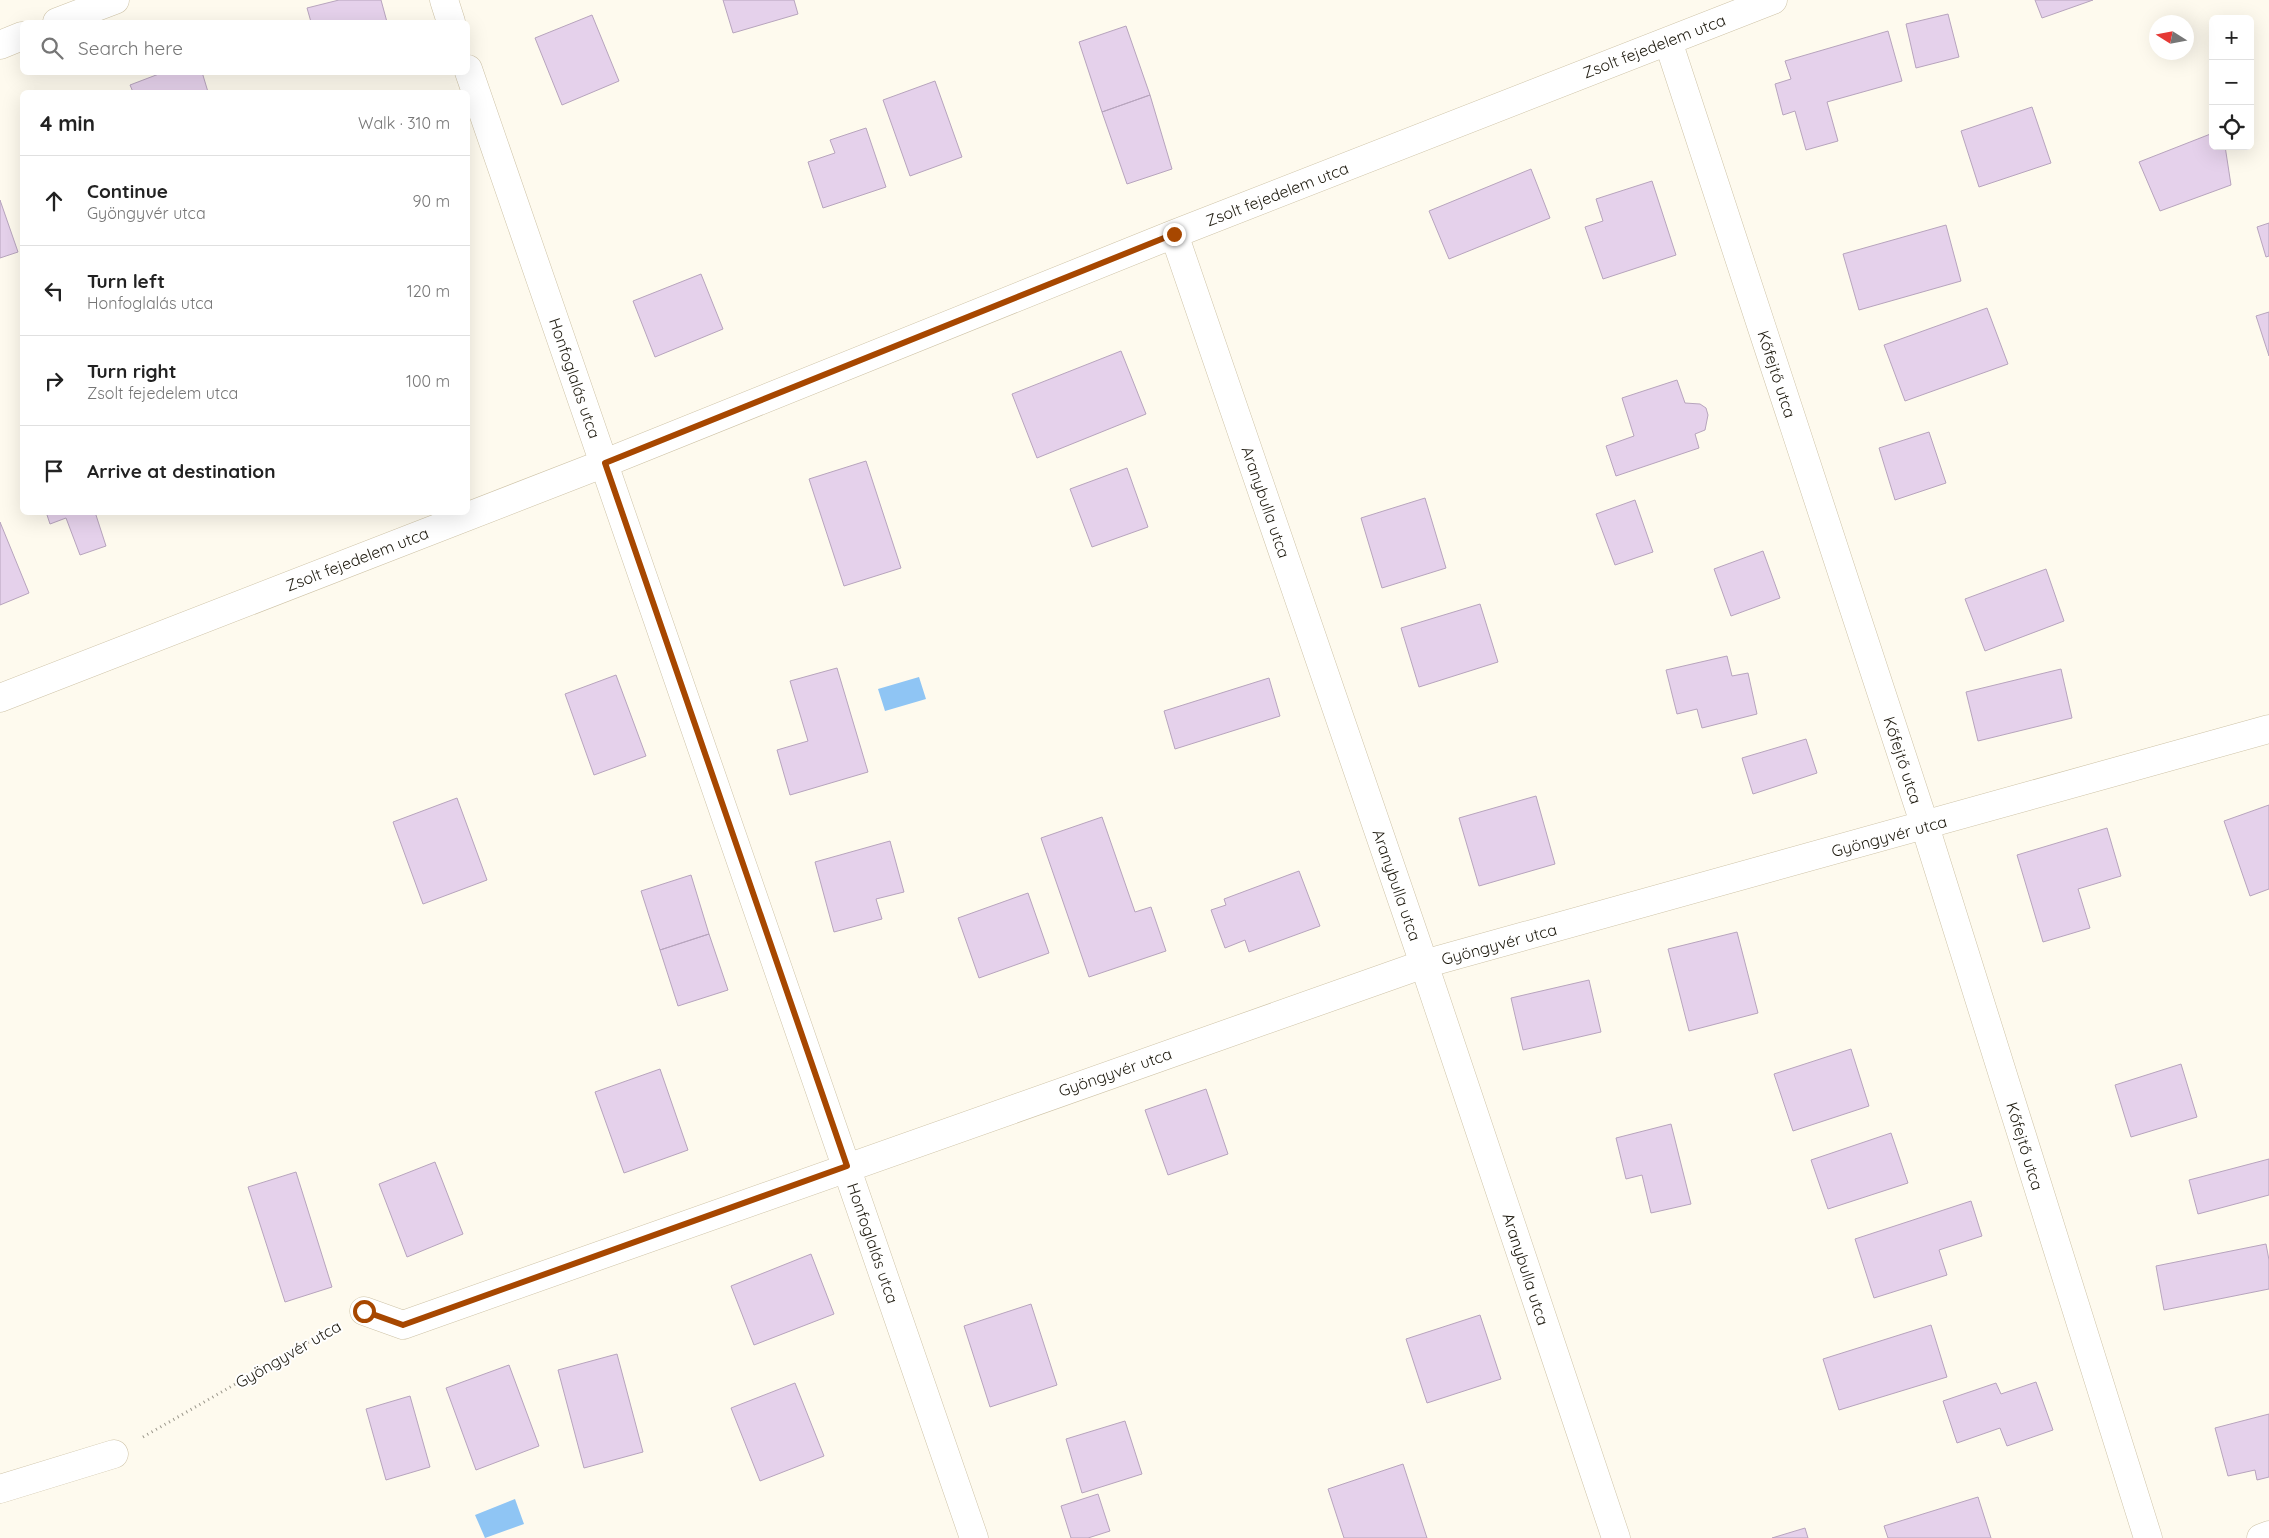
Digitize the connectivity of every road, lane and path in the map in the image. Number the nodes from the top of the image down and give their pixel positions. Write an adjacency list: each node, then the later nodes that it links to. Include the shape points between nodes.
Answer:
1 (115, 0): 4 (street)
2 (444, 0): 5 (street)
3 (1773, 0): 7 (street, Zsolt fejedelem utca)
4 (62, 20)
5 (451, 20)
6 (20, 37): 8 (street)
7 (1668, 41): 10 (street, Zsolt fejedelem utca); 14 (street, Kőfejtő utca)
8 (0, 45)
9 (470, 75): 11 (street, Honfoglalás utca)
10 (1174, 234): 11 (street, Zsolt fejedelem utca); 15 (street, Aranybulla utca)
11 (605, 463): 12 (street, Zsolt fejedelem utca); 16 (street, Honfoglalás utca)
12 (0, 698)
13 (2269, 729): 14 (street, Gyöngyvér utca)
14 (1924, 826): 15 (street, Gyöngyvér utca); 23 (street, Kőfejtő utca)
15 (1424, 964): 16 (street, Gyöngyvér utca); 22 (street, Aranybulla utca)
16 (847, 1166): 17 (street, Gyöngyvér utca, via 403,1325); 21 (street, Honfoglalás utca)
17 (364, 1311): 18 (path, Gyöngyvér utca)
18 (114, 1454): 19 (street)
19 (0, 1489)
20 (2269, 1536): 24 (street)
21 (974, 1538)
22 (1616, 1538)
23 (2148, 1538)
24 (2261, 1538)

